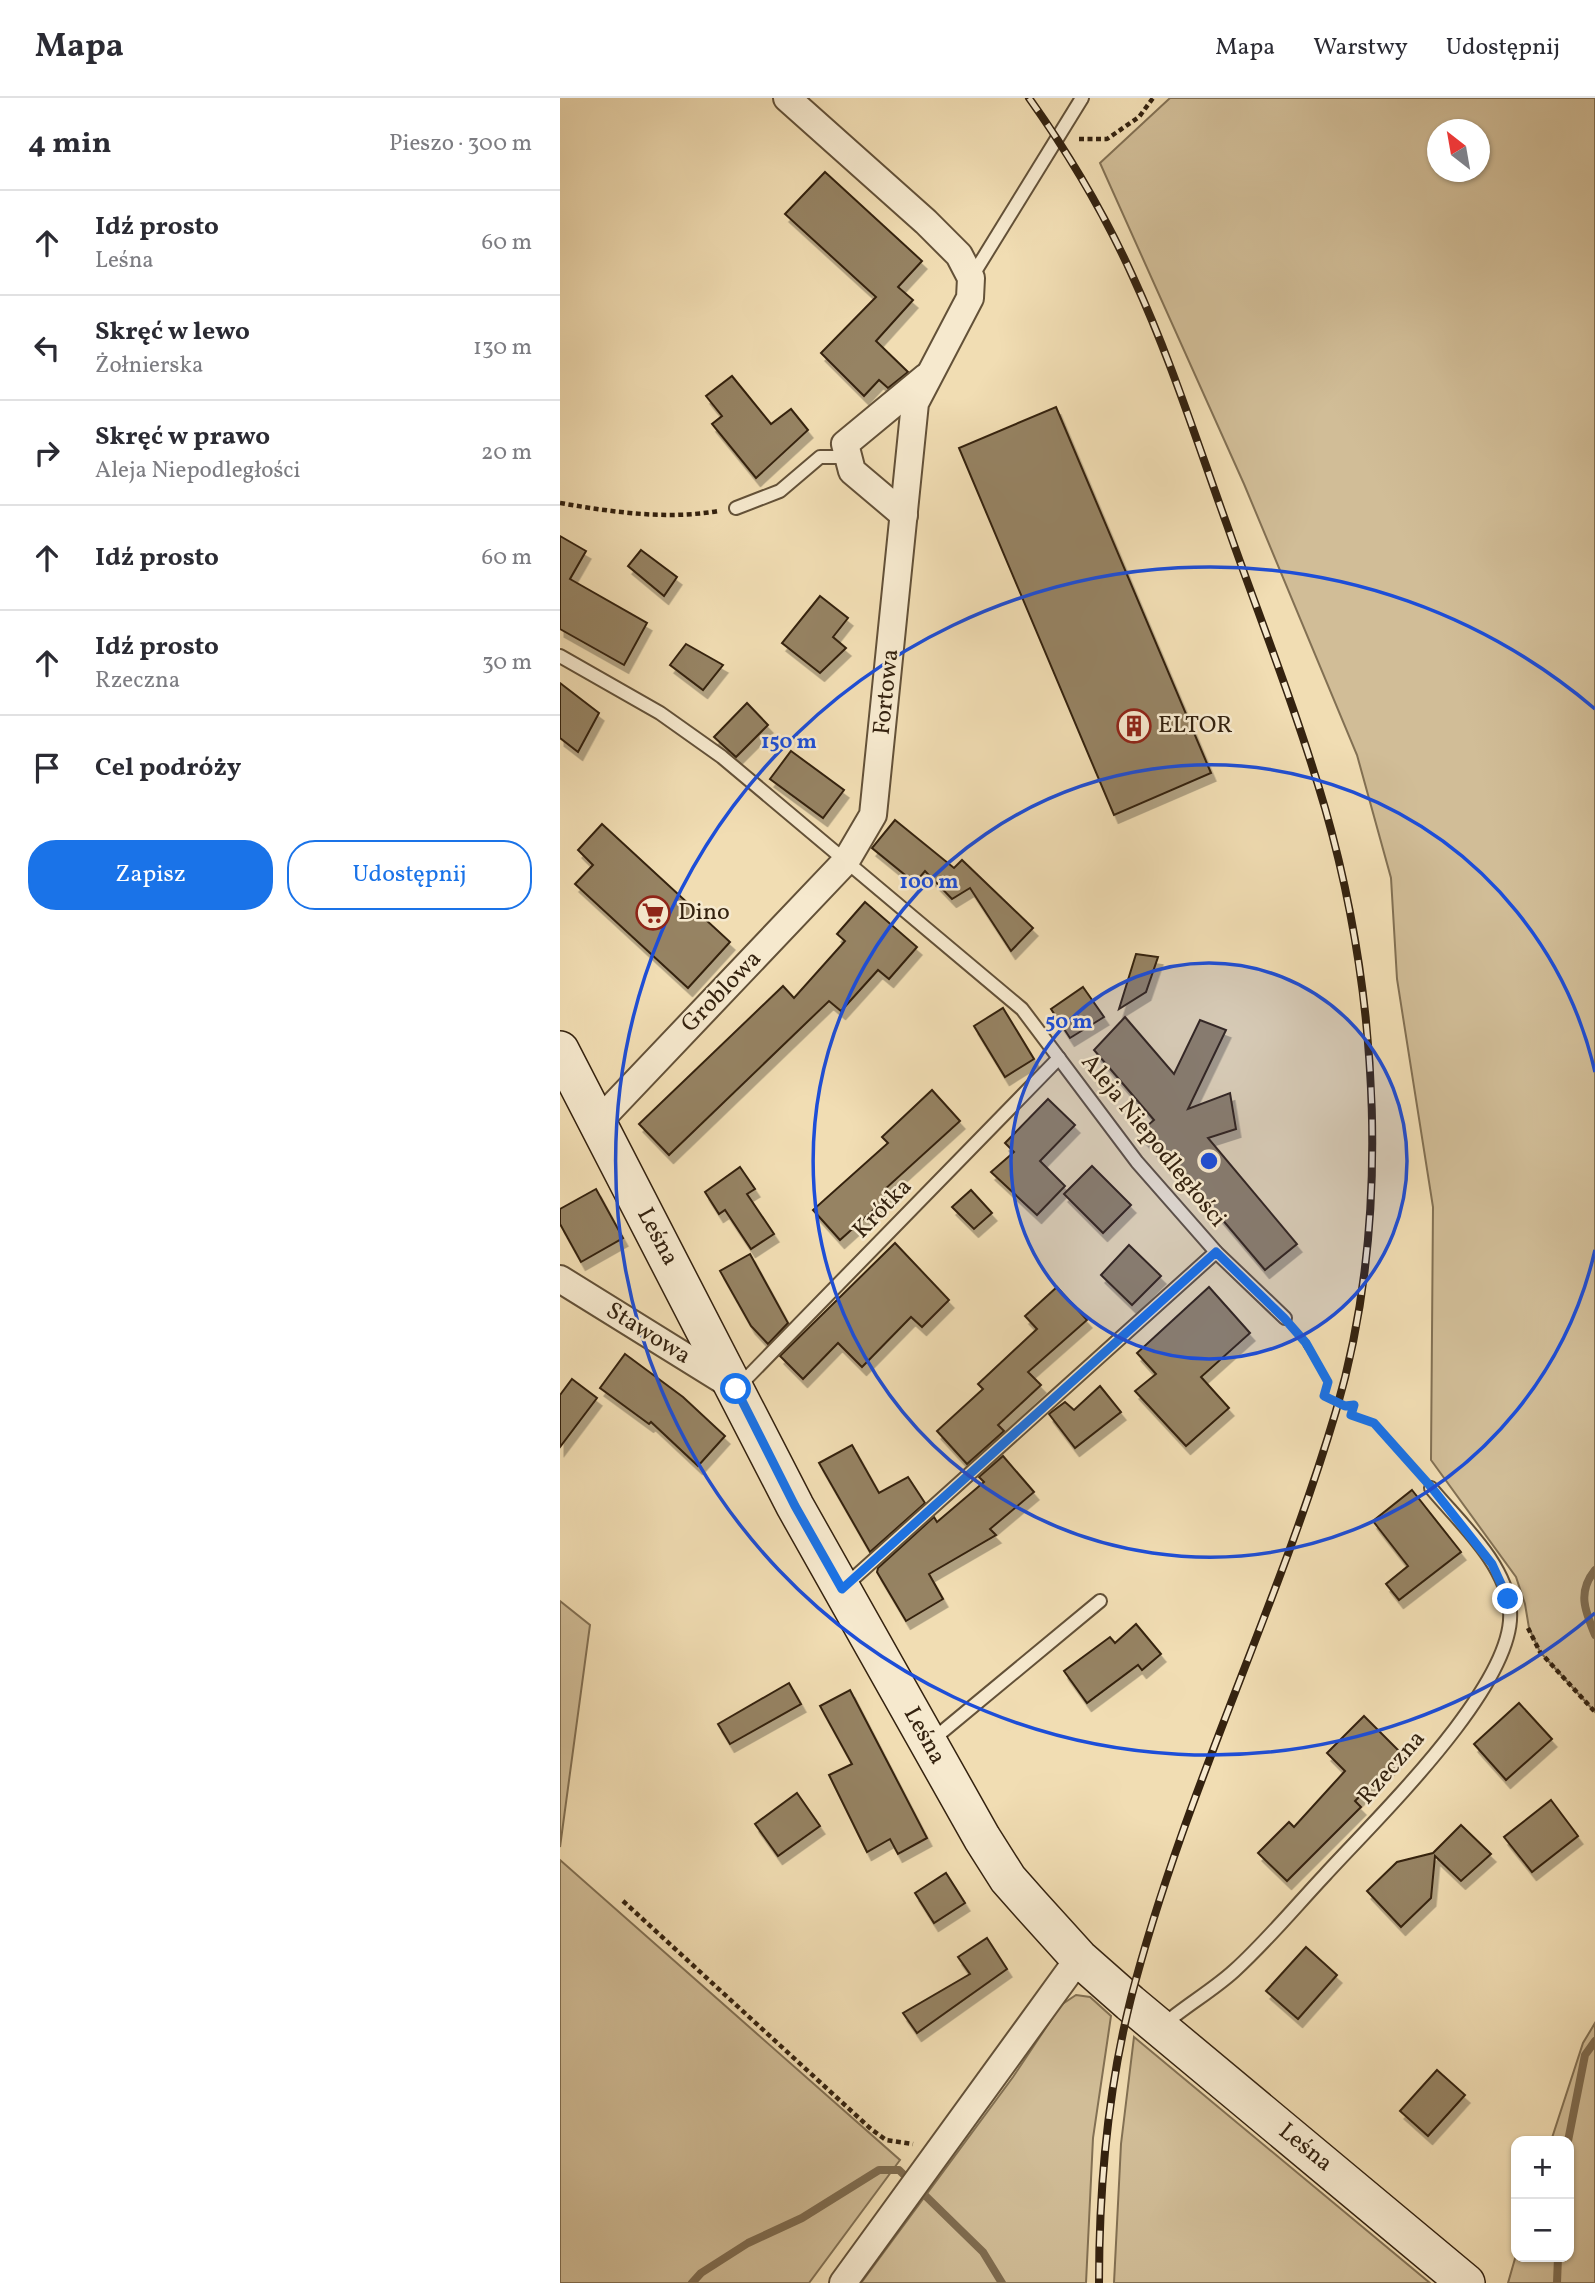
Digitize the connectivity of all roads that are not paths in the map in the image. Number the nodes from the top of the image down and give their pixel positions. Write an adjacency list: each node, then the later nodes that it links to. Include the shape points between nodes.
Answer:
1 (787, 98): 3 (street, via 926,222 958,255)
2 (1082, 98): 3 (lane)
3 (971, 278): 4 (street, Fortowa, via 970,298)
4 (930, 373): 5 (street, Fortowa, via 845,444); 7 (street, Fortowa, via 915,403)
5 (848, 457): 6 (lane, via 820,457 780,491); 7 (street, via 852,471)
6 (736, 508)
7 (904, 515): 9 (street, Fortowa, via 873,815)
8 (561, 658): 9 (lane, Aleja Niepodległości, via 660,713 722,757)
9 (846, 861): 11 (lane, Aleja Niepodległości, via 1022,1009); 12 (street, Groblowa)
10 (560, 1051): 12 (main road, Leśna)
11 (1059, 1058): 13 (lane, Aleja Niepodległości, via 1137,1162); 16 (lane, Krótka)
12 (597, 1123): 16 (main road, Leśna)
13 (1216, 1252): 15 (lane, Aleja Niepodległości); 18 (lane)
14 (560, 1279): 16 (street, Stawowa)
15 (1284, 1318)
16 (736, 1389): 18 (main road, Leśna)
17 (1432, 1488): 22 (lane, Rzeczna, via 1492,1564 1506,1590 1509,1636 1496,1665 1438,1749 1239,1966)
18 (842, 1589): 20 (main road, Leśna)
19 (1100, 1601): 20 (lane)
20 (928, 1743): 21 (main road, Leśna, via 1008,1879)
21 (1079, 1958): 22 (main road, Leśna); 23 (street)
22 (1158, 2028): 24 (main road, Leśna)
23 (843, 2283)
24 (1466, 2283)

